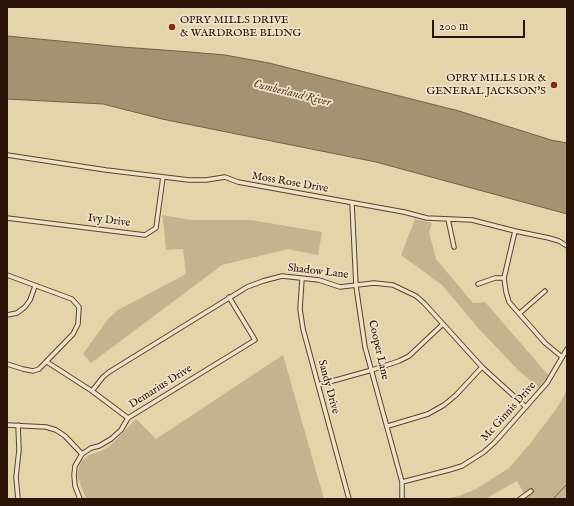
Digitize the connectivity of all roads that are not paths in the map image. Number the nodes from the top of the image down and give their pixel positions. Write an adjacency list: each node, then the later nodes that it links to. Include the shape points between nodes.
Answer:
1 (7, 155): 2 (street, Moss Rose Drive)
2 (163, 177): 3 (street, Moss Rose Drive, via 206,180 224,177 238,182); 4 (street, Ivy Drive, via 156,228 145,235)
3 (352, 203): 5 (street, Moss Rose Drive, via 427,218); 14 (street, Cooper Lane)
4 (7, 218)
5 (448, 219): 6 (street, Moss Rose Drive, via 472,220); 8 (street)
6 (515, 231): 7 (street, Moss Rose Drive, via 549,238); 10 (street)
7 (567, 246)
8 (454, 247)
9 (7, 275): 13 (street)
10 (504, 278): 12 (street, via 495,278); 17 (street, via 509,302)
11 (302, 279): 14 (street, Shadow Lane, via 319,280 340,287); 16 (street, Shadow Lane, via 282,276 247,287); 26 (street, Sandy Drive, via 300,309)
12 (478, 284)
13 (35, 286): 18 (street, via 25,307 17,313); 22 (street, via 72,299 79,306 78,324 73,334)
14 (356, 286): 19 (street, Shadow Lane, via 374,283 393,286 416,296); 25 (street, Cooper Lane, via 365,347)
15 (545, 291): 17 (street)
16 (229, 297): 27 (street, Shadow Lane, via 109,372); 29 (street, Demarius Drive, via 255,340)
17 (520, 313): 21 (street, via 545,343)
18 (7, 315)
19 (443, 324): 24 (street, Shadow Lane); 25 (street, via 409,356 399,362)
20 (567, 349): 21 (street, Mc Ginnis Drive)
21 (562, 357): 28 (street, Mc Ginnis Drive, via 547,383)
22 (47, 362): 23 (street, via 33,371); 27 (street)
23 (7, 364)
24 (482, 367): 28 (street, Shadow Lane); 32 (street, via 444,405 428,414)
25 (372, 370): 26 (street); 32 (street, Cooper Lane)
26 (318, 386): 38 (street, Sandy Drive)
27 (92, 391): 29 (street)
28 (526, 407): 34 (street, Mc Ginnis Drive, via 495,442 462,466)
29 (128, 418): 33 (street, Demarius Drive, via 121,430 111,439)
30 (7, 425): 31 (street)
31 (18, 425): 33 (street, via 56,430); 36 (street)
32 (388, 426): 34 (street, Cooper Lane)
33 (82, 454): 37 (street, via 75,466 74,475)
34 (402, 482): 39 (street, Cooper Lane)
35 (531, 491): 40 (street)
36 (18, 499)
37 (80, 499)
38 (349, 499)
39 (402, 499)
40 (520, 499)

